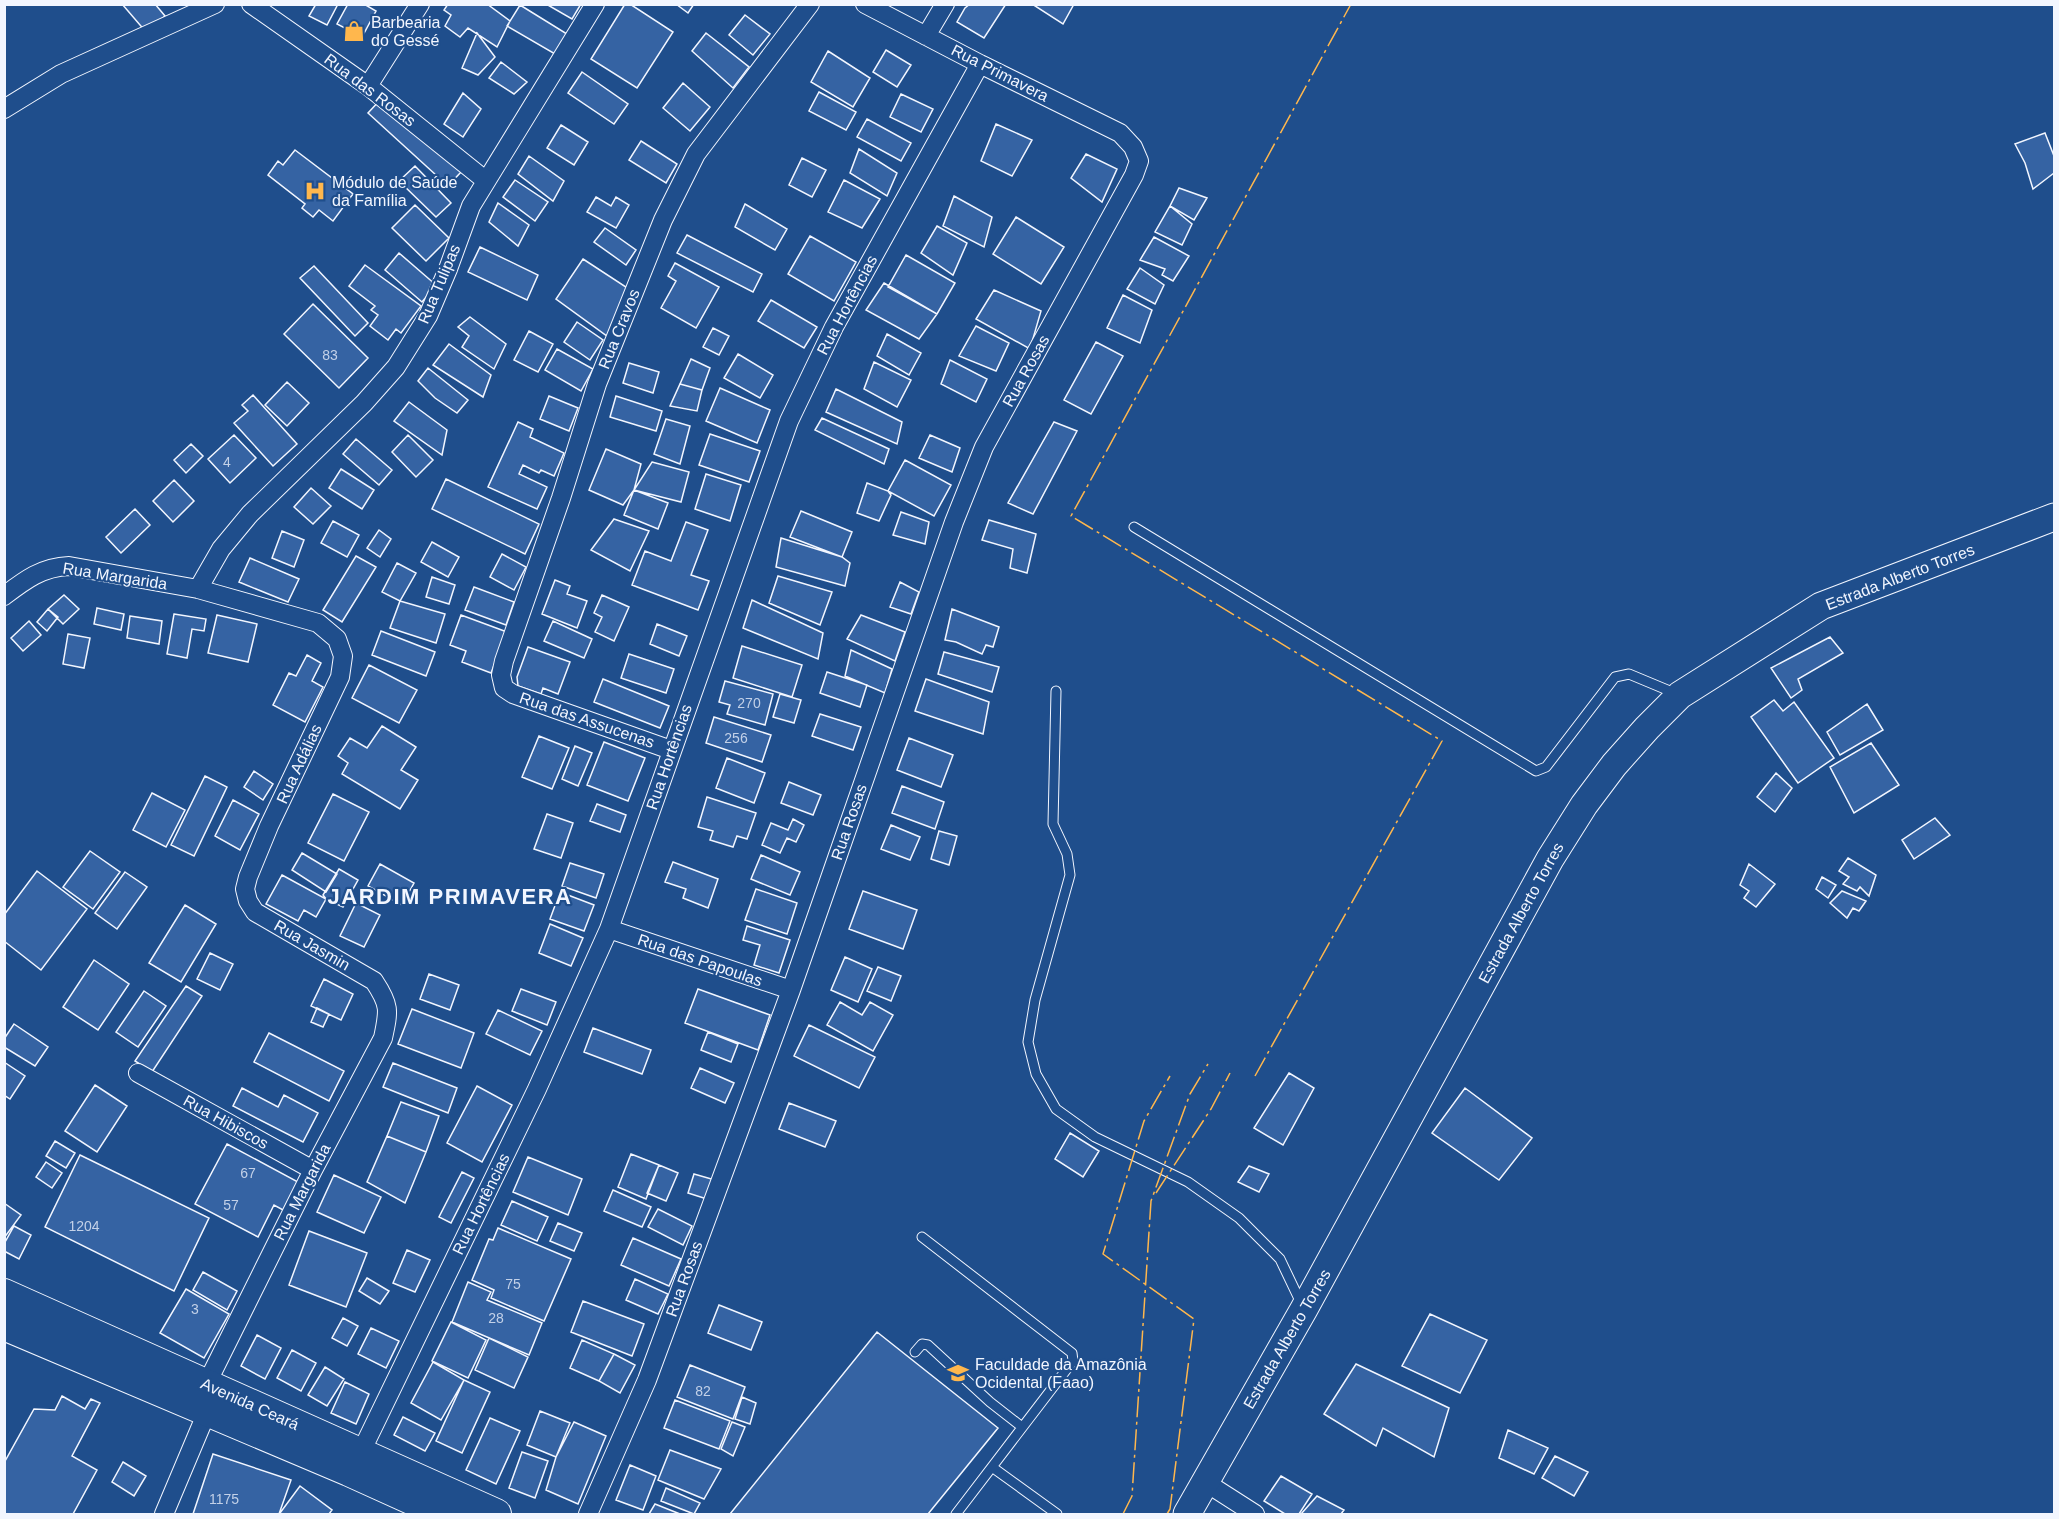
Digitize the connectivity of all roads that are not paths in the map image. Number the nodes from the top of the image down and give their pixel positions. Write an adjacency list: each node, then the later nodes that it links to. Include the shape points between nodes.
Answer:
1 (215, 4): 11 (street, via 61,74)
2 (251, 4): 10 (street, Rua das Rosas)
3 (420, 4): 10 (street)
4 (595, 4): 13 (street, Rua Tulipas)
5 (810, 4): 19 (street, Rua Cravos, via 696,154 663,220 597,384 504,661)
6 (865, 4): 8 (street, Rua Primavera)
7 (945, 4): 8 (street)
8 (926, 36): 9 (street, Rua Primavera)
9 (980, 64): 12 (street, Rua Primavera, via 1120,133); 22 (street, Rua Hortências, via 834,327 789,421)
10 (368, 86): 13 (street, Rua das Rosas)
11 (4, 109)
12 (1132, 147): 25 (street, Rua Rosas, via 1139,161 1134,175 984,447 971,479)
13 (485, 180): 16 (street, Rua Tulipas, via 463,224 428,316 396,367 250,514 221,549)
14 (2055, 516): 21 (street, Estrada Alberto Torres, via 1821,606)
15 (1134, 527): 21 (lane, via 1536,771 1546,767 1616,677 1629,674)
16 (198, 589): 17 (street, Rua Margarida, via 69,566 52,567 28,577); 18 (street, Rua Margarida, via 318,623)
17 (4, 596)
18 (337, 639): 23 (street, Rua Adálias, via 343,656 340,677 269,826)
19 (504, 688): 22 (street, Rua das Assucenas)
20 (1056, 691): 31 (lane, via 1053,824 1067,854 1070,875 1035,1000 1028,1042 1036,1074 1056,1108 1095,1137 1188,1182 1239,1218 1280,1259)
21 (1680, 695): 31 (street, Estrada Alberto Torres, via 1614,765 1550,859)
22 (672, 750): 24 (street, Rua Hortências)
23 (245, 889): 26 (street, Rua Jasmin, via 255,912 374,981)
24 (609, 929): 25 (street, Rua das Papoulas); 36 (street, Rua Hortências, via 537,1089)
25 (791, 990): 43 (street, Rua Rosas, via 647,1380)
26 (385, 998): 28 (street, Rua Margarida, via 388,1018 383,1038)
27 (138, 1073): 28 (street, Rua Hibiscos)
28 (313, 1170): 34 (street, Rua Margarida)
29 (922, 1237): 35 (lane, via 1072,1353 1073,1361)
30 (4, 1294): 34 (main road, Avenida Ceará)
31 (1304, 1309): 38 (street, Estrada Alberto Torres)
32 (4, 1325): 34 (main road, Avenida Ceará)
33 (915, 1352): 35 (lane, via 922,1344 928,1345)
34 (206, 1399): 36 (main road, Avenida Ceará); 40 (street, Rua Margarida); 41 (main road, Avenida Ceará)
35 (1022, 1427): 37 (lane)
36 (361, 1452): 42 (main road, Avenida Ceará)
37 (992, 1467): 44 (lane); 45 (lane)
38 (1205, 1482): 39 (street); 46 (street, Estrada Alberto Torres)
39 (1254, 1514)
40 (164, 1515)
41 (444, 1515)
42 (496, 1515)
43 (588, 1515)
44 (956, 1515)
45 (1057, 1515)
46 (1187, 1515)

